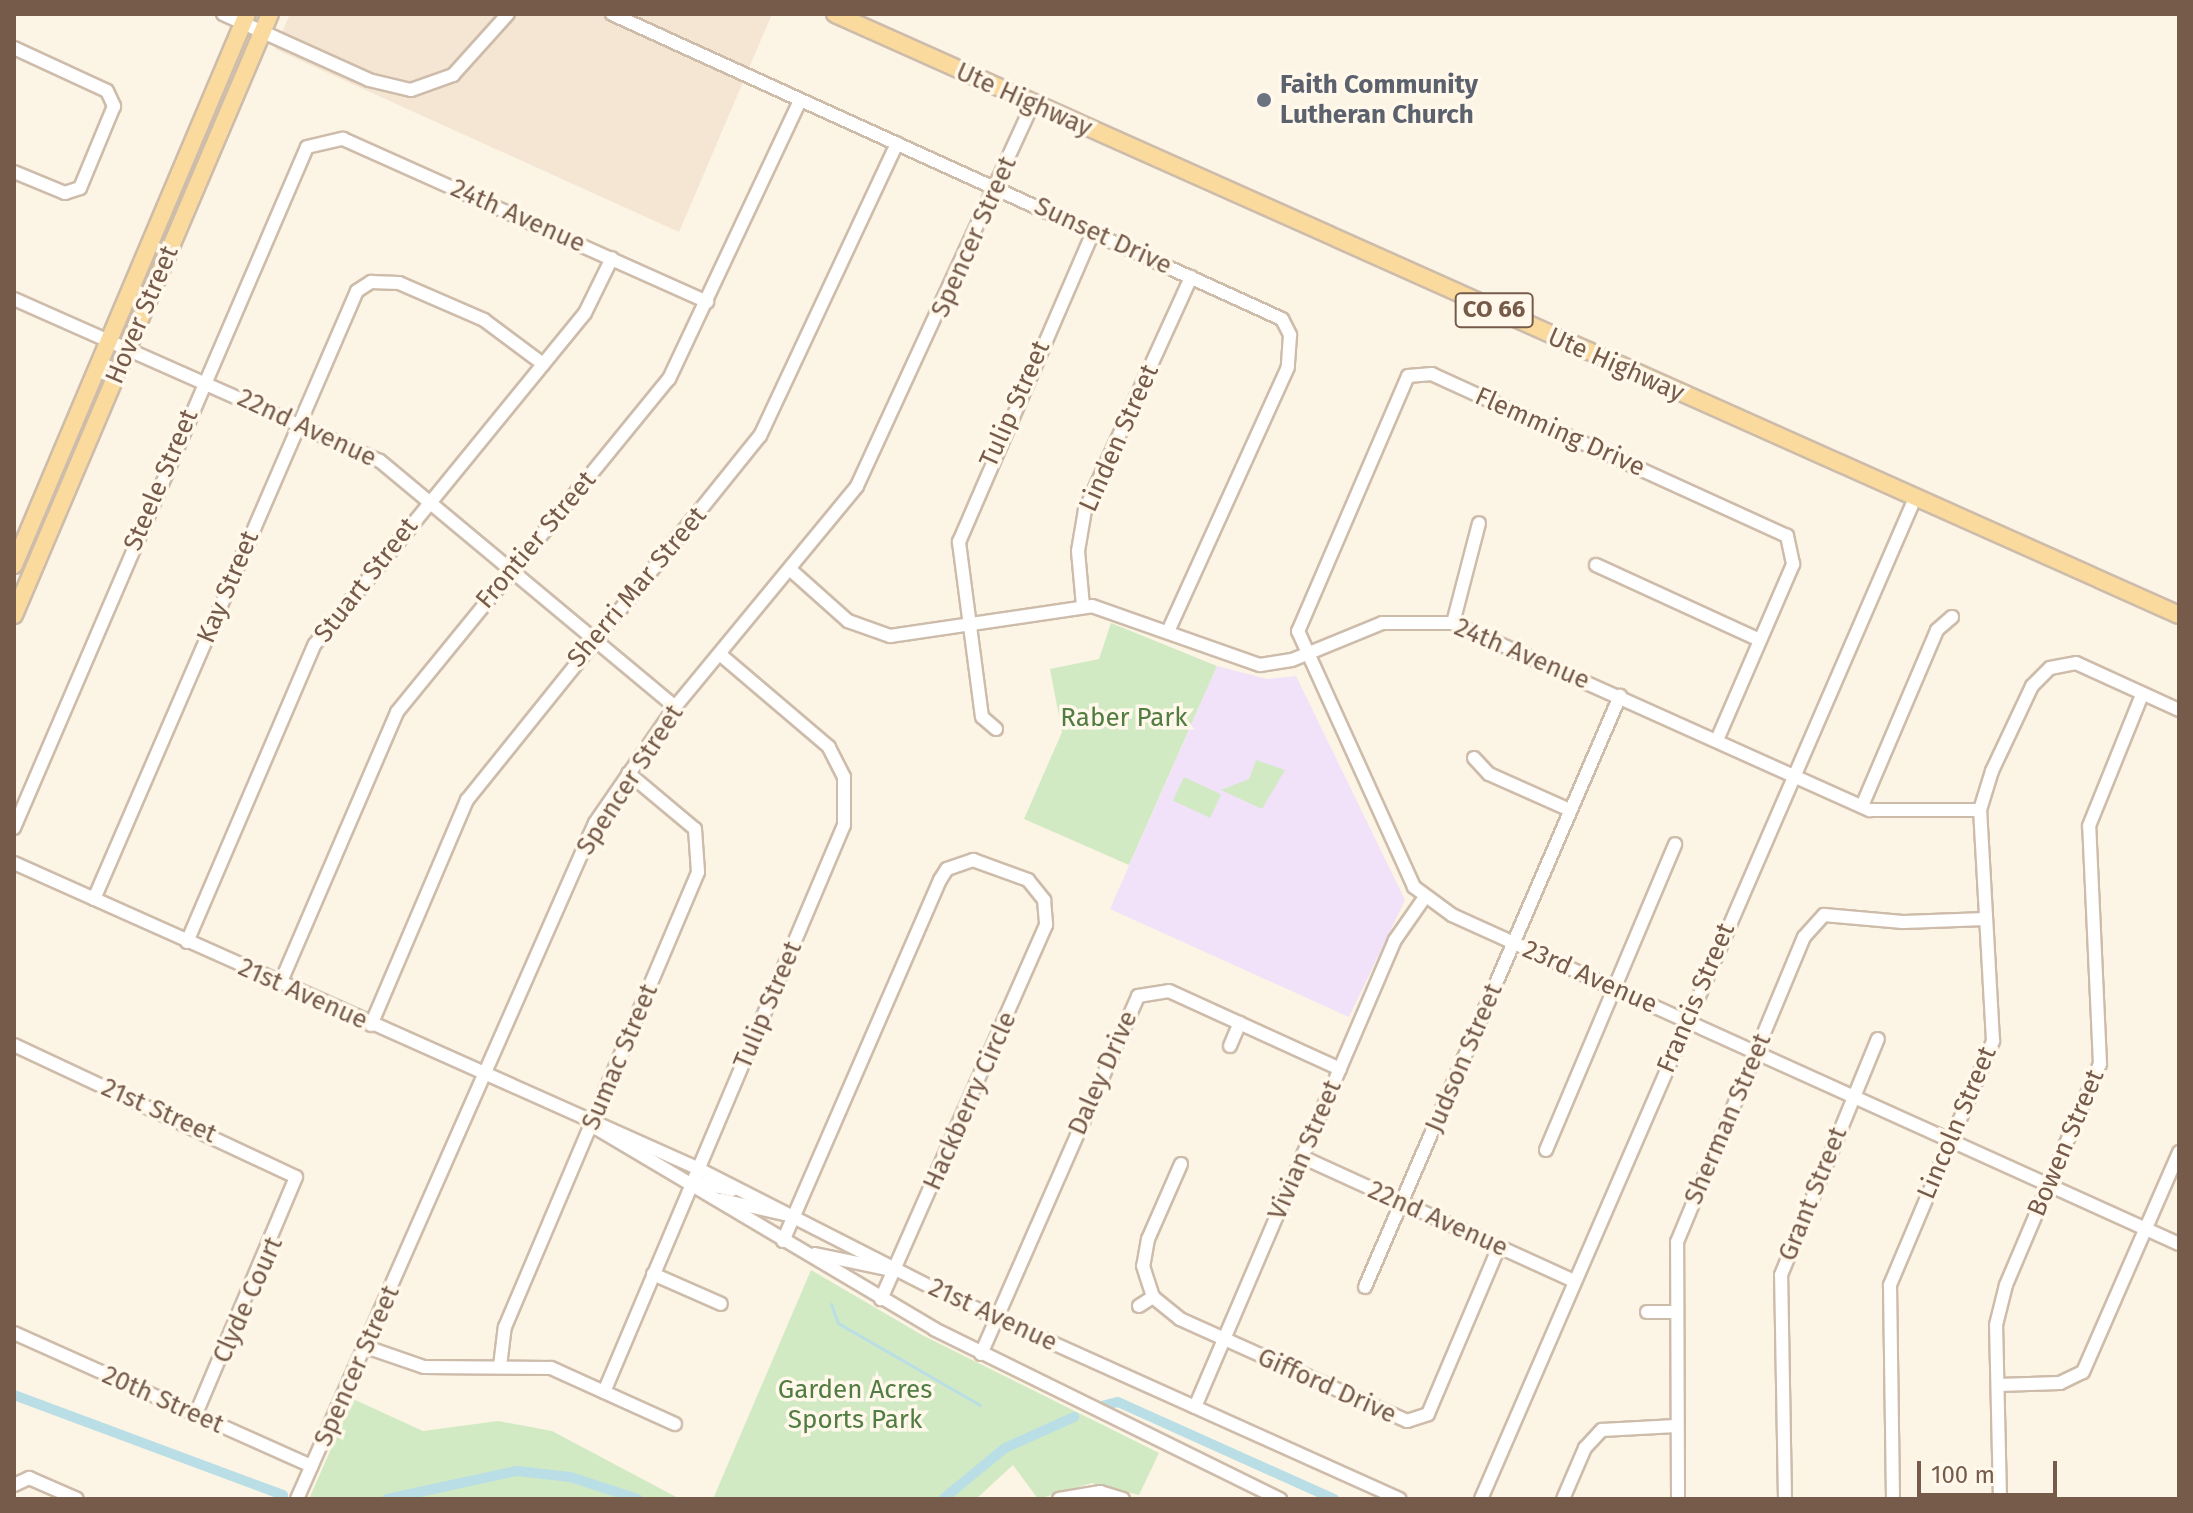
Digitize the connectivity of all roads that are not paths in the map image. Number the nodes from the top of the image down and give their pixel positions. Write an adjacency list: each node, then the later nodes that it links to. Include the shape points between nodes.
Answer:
1 (223, 14): 6 (street)
2 (270, 14): 7 (main road, Hover Street)
3 (508, 14): 7 (street, via 453,75 420,89 386,86)
4 (612, 14): 9 (street, Sunset Drive)
5 (835, 14): 10 (main road, Ute Highway / CO 66)
6 (245, 18): 7 (street); 20 (main road, Hover Street)
7 (263, 31): 21 (main road, Hover Street)
8 (14, 48): 13 (street, via 119,98 76,198)
9 (800, 100): 12 (street, Sunset Drive); 19 (street, Frontier Street)
10 (1033, 104): 14 (street, Spencer Street); 25 (main road, Ute Highway / CO 66)
11 (320, 136): 16 (street, 24th Avenue); 23 (street, Steele Street, via 297,163)
12 (897, 144): 14 (street, Sunset Drive); 39 (street, Sherri Mar Street, via 760,436)
13 (14, 172)
14 (997, 188): 15 (street, Sunset Drive); 31 (street, Spencer Street, via 877,451)
15 (1093, 233): 17 (street, Sunset Drive); 37 (street, Tulip Street, via 964,517 958,568)
16 (612, 258): 19 (street, 24th Avenue); 22 (street, Stuart Street, via 585,313)
17 (1191, 277): 32 (street, Linden Street, via 1085,510 1078,551); 38 (street, Sunset Drive, via 1272,311 1288,330 1291,353)
18 (14, 299): 20 (street, 22nd Avenue)
19 (707, 302): 30 (street, Frontier Street, via 669,379)
20 (110, 339): 21 (street, 22nd Avenue); 28 (main road, Hover Street)
21 (129, 348): 23 (street, 22nd Avenue); 33 (main road, Hover Street)
22 (543, 364): 24 (street, Kay Street, via 484,320 375,278 350,299); 26 (street, Stuart Street)
23 (204, 381): 24 (street, 22nd Avenue); 55 (street, Steele Street)
24 (298, 421): 26 (street, 22nd Avenue, via 380,461); 59 (street, Kay Street)
25 (1915, 498): 34 (main road, Ute Highway / CO 66); 51 (street, Francis Street)
26 (428, 501): 30 (street, 22nd Avenue); 61 (street, Stuart Street, via 315,644)
27 (1479, 523): 36 (street)
28 (14, 565)
29 (1596, 565): 40 (street)
30 (511, 570): 39 (street, 22nd Avenue); 63 (street, Frontier Street, via 414,686 382,739)
31 (793, 572): 37 (street, 24th Avenue, via 868,631 914,636); 41 (street, Spencer Street)
32 (1083, 606): 37 (street, 24th Avenue); 38 (street, 24th Avenue, via 1109,608)
33 (14, 615)
34 (2179, 615)
35 (1952, 617): 52 (street, via 1937,630)
36 (1453, 623): 42 (street, 24th Avenue, via 1382,623); 44 (street, 24th Avenue)
37 (968, 627): 47 (street, Tulip Street, via 982,717)
38 (1168, 632): 42 (street, 24th Avenue, via 1242,663)
39 (594, 639): 45 (street, 22nd Avenue); 67 (street, Sherri Mar Street, via 467,800)
40 (1760, 640): 42 (street, Flemming Drive, via 1798,542 1412,367 1304,610 1298,631); 48 (street, Flemming Drive)
41 (721, 655): 45 (street, Spencer Street); 82 (street, Tulip Street, via 829,747 844,777 847,806)
42 (1304, 656): 58 (street, 23rd Avenue, via 1395,858)
43 (2142, 695): 46 (street, Lincoln Street); 54 (street, Lincoln Street, via 2076,663 2050,668 2032,686); 85 (street, Bowen Street, via 2089,826 2100,1064)
44 (1620, 696): 48 (street, 24th Avenue); 53 (street, Judson Street)
45 (675, 707): 50 (street, Spencer Street)
46 (2179, 710)
47 (996, 729)
48 (1717, 740): 51 (street, 24th Avenue)
49 (1474, 758): 53 (street, via 1489,774)
50 (628, 773): 73 (street, Spencer Street, via 573,869); 75 (street, Sumac Street, via 686,817 701,855)
51 (1792, 774): 52 (street, 24th Avenue); 65 (street, Francis Street)
52 (1862, 806): 54 (street, 24th Avenue, via 1893,815)
53 (1570, 810): 62 (street, Judson Street)
54 (1980, 810): 60 (street, Lincoln Street)
55 (14, 828)
56 (1675, 844): 64 (street)
57 (14, 863): 59 (street, 21st Avenue)
58 (1425, 897): 62 (street, 23rd Avenue); 72 (street, Vivian Street, via 1395,940)
59 (94, 899): 61 (street, 21st Avenue)
60 (1986, 919): 71 (street, Sherman Street, via 1824,915 1804,937); 76 (street, Lincoln Street, via 1993,1041)
61 (187, 942): 63 (street, 21st Avenue)
62 (1513, 942): 64 (street, 23rd Avenue); 88 (street, Judson Street)
63 (280, 984): 67 (street, 21st Avenue)
64 (1611, 987): 65 (street, 23rd Avenue); 77 (street)
65 (1686, 1020): 71 (street, 23rd Avenue); 96 (street, Francis Street)
66 (1240, 1023): 70 (street); 72 (street, Daley Drive); 104 (street, Daley Drive, via 1144,985)
67 (371, 1025): 73 (street, 21st Avenue)
68 (1878, 1039): 74 (street, Grant Street)
69 (14, 1045): 83 (street, 21st Street, via 290,1171)
70 (1230, 1046)
71 (1755, 1052): 74 (street, 23rd Avenue); 103 (street, Sherman Street, via 1677,1242)
72 (1340, 1069): 79 (street, Vivian Street)
73 (485, 1076): 75 (street, 21st Avenue); 107 (street, Spencer Street)
74 (1853, 1096): 76 (street, 23rd Avenue); 127 (street, Grant Street, via 1781,1275)
75 (591, 1125): 80 (street, 21st Avenue); 82 (street, 21st Avenue); 109 (street, Sumac Street, via 505,1327)
76 (1951, 1140): 85 (street, 23rd Avenue); 128 (street, Lincoln Street, via 1890,1285)
77 (1546, 1150)
78 (2179, 1152): 90 (street)
79 (1302, 1157): 88 (street, 22nd Avenue); 106 (street, Vivian Street)
80 (649, 1160): 82 (street); 84 (street, 21st Avenue)
81 (1181, 1164): 98 (street, via 1148,1239 1143,1266)
82 (697, 1168): 84 (street, Tulip Street); 86 (street, 21st Avenue)
83 (297, 1184): 113 (street, Clyde Court)
84 (691, 1184): 86 (street); 87 (street, 21st Avenue); 95 (street, Tulip Street)
85 (2048, 1185): 90 (street, 23rd Avenue); 110 (street, Bowen Street, via 2002,1297)
86 (747, 1192): 89 (street, 21st Avenue)
87 (707, 1197): 89 (street); 91 (street, 21st Avenue)
88 (1402, 1203): 93 (street, 22nd Avenue); 97 (street, Judson Street)
89 (794, 1213): 91 (street, Hackberry Circle); 94 (street, 21st Avenue); 94 (street, Hackberry Circle, via 940,880 958,856 1008,869 1050,898 1046,925)
90 (2146, 1229): 92 (street, 23rd Avenue); 110 (street, via 2077,1378)
91 (788, 1244): 94 (street); 99 (street, 21st Avenue)
92 (2179, 1244)
93 (1499, 1247): 96 (street, 22nd Avenue); 106 (street, Gifford Drive, via 1418,1427)
94 (897, 1269): 99 (street, Hackberry Circle); 104 (street, 21st Avenue)
95 (653, 1274): 100 (street); 111 (street, Tulip Street)
96 (1574, 1281): 124 (street, Francis Street)
97 (1365, 1287)
98 (1153, 1297): 101 (street); 106 (street, Gifford Drive)
99 (881, 1299): 108 (street, 21st Avenue)
100 (721, 1304)
101 (1139, 1306)
102 (1647, 1312): 103 (street)
103 (1673, 1312): 115 (street, Sherman Street)
104 (996, 1318): 108 (street, Daley Drive); 112 (street, 21st Avenue)
105 (14, 1333): 113 (street, 20th Street)
106 (1224, 1340): 112 (street, Vivian Street)
107 (366, 1347): 109 (street, via 424,1367); 116 (street, Spencer Street)
108 (981, 1354): 122 (street, 21st Avenue)
109 (500, 1366): 111 (street, via 551,1368)
110 (1998, 1385): 129 (street, Bowen Street)
111 (604, 1392): 114 (street)
112 (1195, 1407): 123 (street, 21st Avenue)
113 (196, 1414): 116 (street, 20th Street)
114 (675, 1424)
115 (1676, 1426): 125 (street, via 1602,1430 1589,1440); 126 (street, Sherman Street)
116 (312, 1466): 118 (street, Spencer Street)
117 (14, 1485): 120 (street, via 29,1478)
118 (299, 1496)
119 (1062, 1498): 121 (street, via 1100,1492)
120 (77, 1499)
121 (1123, 1499)
122 (1280, 1499)
123 (1400, 1499)
124 (1481, 1499)
125 (1563, 1499)
126 (1678, 1499)
127 (1785, 1499)
128 (1893, 1499)
129 (2000, 1499)

